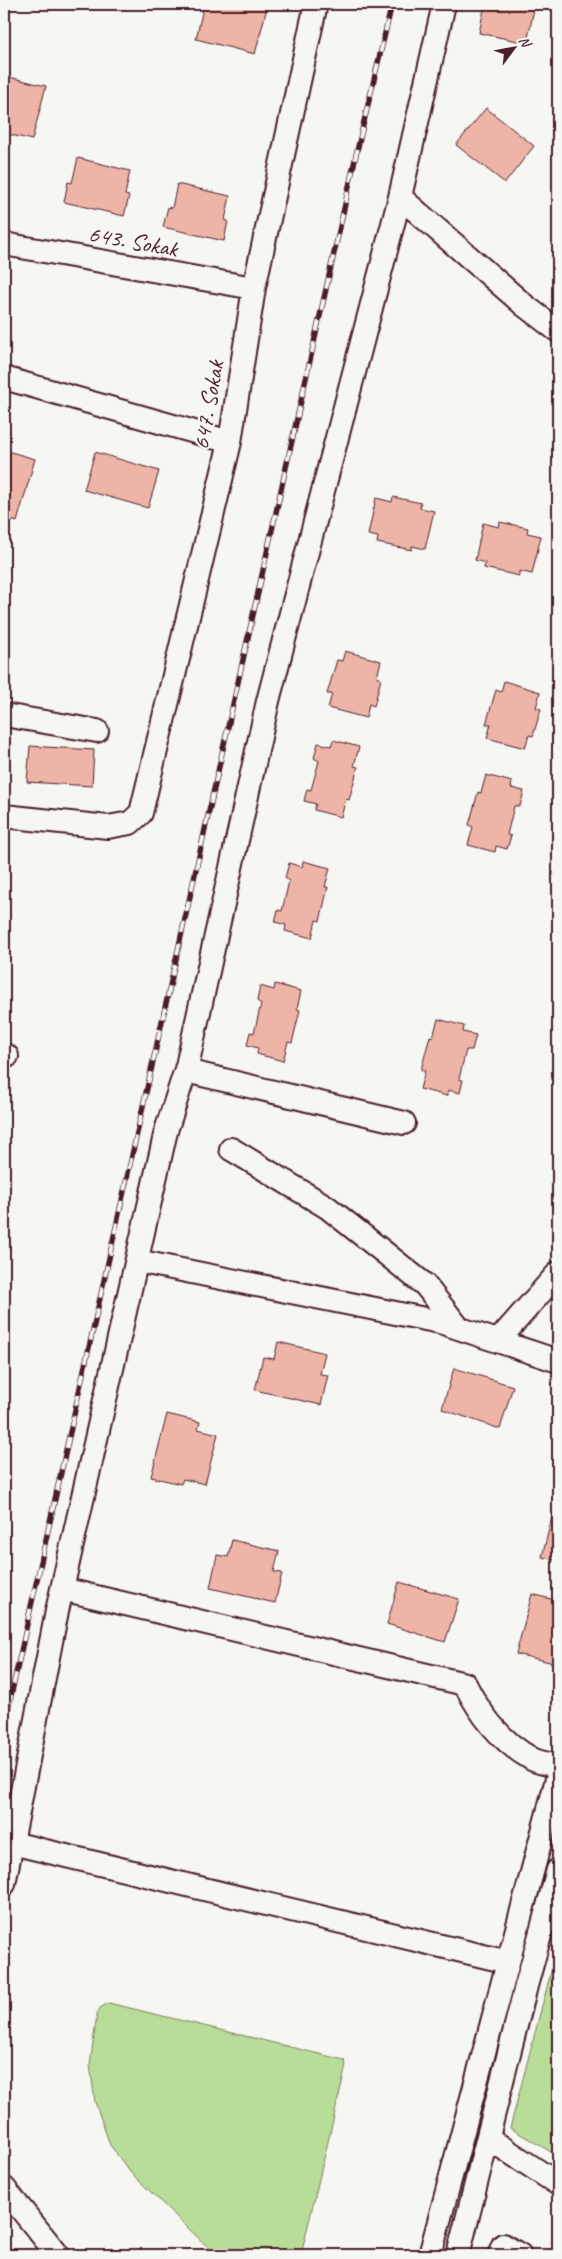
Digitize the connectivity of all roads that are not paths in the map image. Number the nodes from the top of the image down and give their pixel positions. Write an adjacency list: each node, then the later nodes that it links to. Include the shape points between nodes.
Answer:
1 (316, 4): 5 (street, 647. Sokak)
2 (444, 4): 3 (street)
3 (400, 197): 6 (street); 12 (street, via 268,702)
4 (4, 244): 5 (street, 643. Sokak)
5 (254, 288): 8 (street, 647. Sokak)
6 (558, 331)
7 (4, 378): 8 (street)
8 (230, 442): 11 (street, 647. Sokak, via 141,813 130,823 108,827)
9 (4, 715): 10 (street)
10 (97, 732)
11 (4, 816)
12 (186, 1071): 13 (street); 15 (street, via 166,1132)
13 (404, 1123)
14 (231, 1149): 17 (street, via 327,1208 385,1252 424,1285)
15 (137, 1261): 17 (street); 20 (street)
16 (558, 1273): 18 (street)
17 (459, 1328): 18 (street)
18 (498, 1341): 19 (street)
19 (558, 1361)
20 (62, 1589): 21 (street, via 465,1684 477,1708 501,1736 533,1759); 23 (street)
21 (558, 1766)
22 (558, 1775): 26 (street)
23 (12, 1843): 25 (street); 26 (street)
24 (558, 1870): 27 (street)
25 (4, 1884)
26 (508, 1962): 31 (street)
27 (488, 2138): 28 (street); 32 (street)
28 (558, 2184)
29 (4, 2188): 30 (street)
30 (58, 2255)
31 (430, 2255)
32 (458, 2255)
33 (499, 2255): 34 (street, via 503,2245)
34 (520, 2255)

